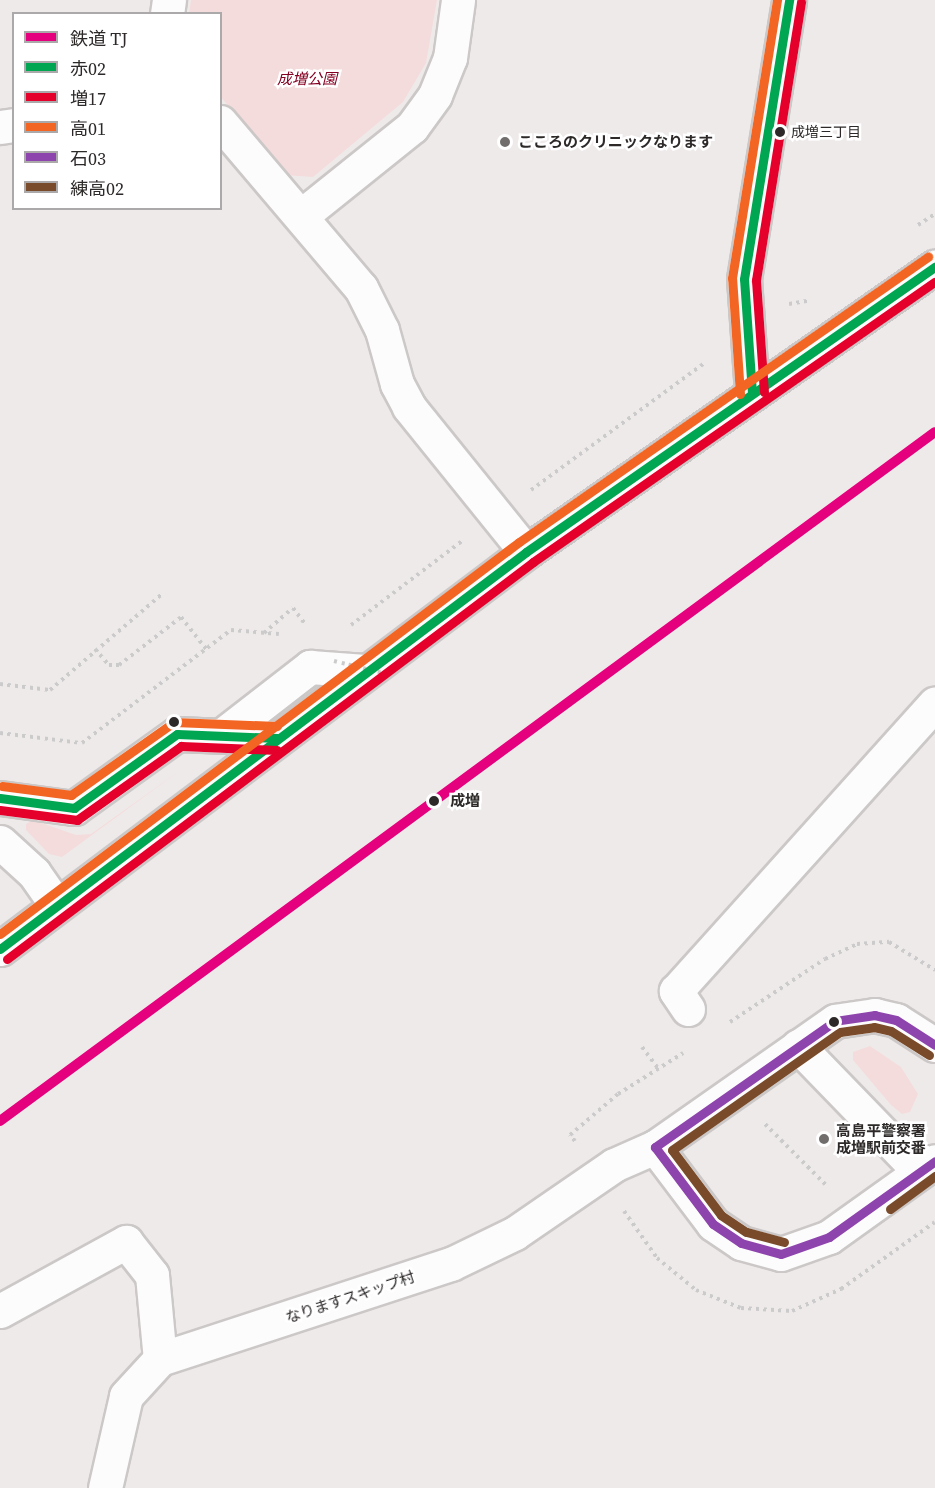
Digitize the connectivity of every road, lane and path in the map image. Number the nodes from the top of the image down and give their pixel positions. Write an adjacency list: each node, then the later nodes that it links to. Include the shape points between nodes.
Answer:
1 (458, 0): 4 (street, via 450,58 435,95 412,127)
2 (789, 0): 6 (street, via 744,279)
3 (222, 124): 4 (street)
4 (301, 216): 7 (street, via 369,301 398,384 423,429)
5 (935, 267): 6 (street)
6 (752, 393): 7 (street)
7 (526, 552): 14 (street)
8 (162, 594): 11 (path)
9 (302, 621): 10 (path, via 293,608)
10 (264, 633)
11 (95, 649): 12 (path, via 110,664 118,665 180,617); 15 (path, via 50,690)
12 (206, 649)
13 (334, 661): 14 (path, bridge)
14 (374, 672): 17 (street, via 310,667); 18 (street)
15 (0, 684)
16 (935, 703): 24 (street, via 676,991)
17 (221, 736): 18 (street); 19 (street, via 177,734 75,808)
18 (277, 738): 21 (street)
19 (0, 798)
20 (0, 842): 21 (street, via 34,873)
21 (56, 905): 22 (street)
22 (0, 949)
23 (935, 970): 25 (path, via 889,942 856,944 825,959)
24 (688, 1009): 25 (path)
25 (706, 1038): 30 (path)
26 (927, 1039): 27 (street, なりますスキップ村, via 896,1020 854,1015 835,1021); 29 (street)
27 (798, 1046): 31 (street, なりますスキップ村); 34 (street)
28 (642, 1047): 30 (path)
29 (935, 1062)
30 (658, 1068): 32 (path)
31 (737, 1089): 33 (street, なりますスキップ村); 35 (path, via 757,1116)
32 (570, 1135)
33 (656, 1147): 35 (street, via 713,1224 761,1251 800,1251); 38 (street, なりますスキップ村, via 614,1165 515,1233 451,1264)
34 (927, 1166): 35 (street)
35 (858, 1217): 36 (path)
36 (889, 1253)
37 (0, 1311): 38 (street, via 126,1242 152,1275)
38 (160, 1359): 39 (street, なりますスキップ村, via 126,1396)
39 (105, 1488)

